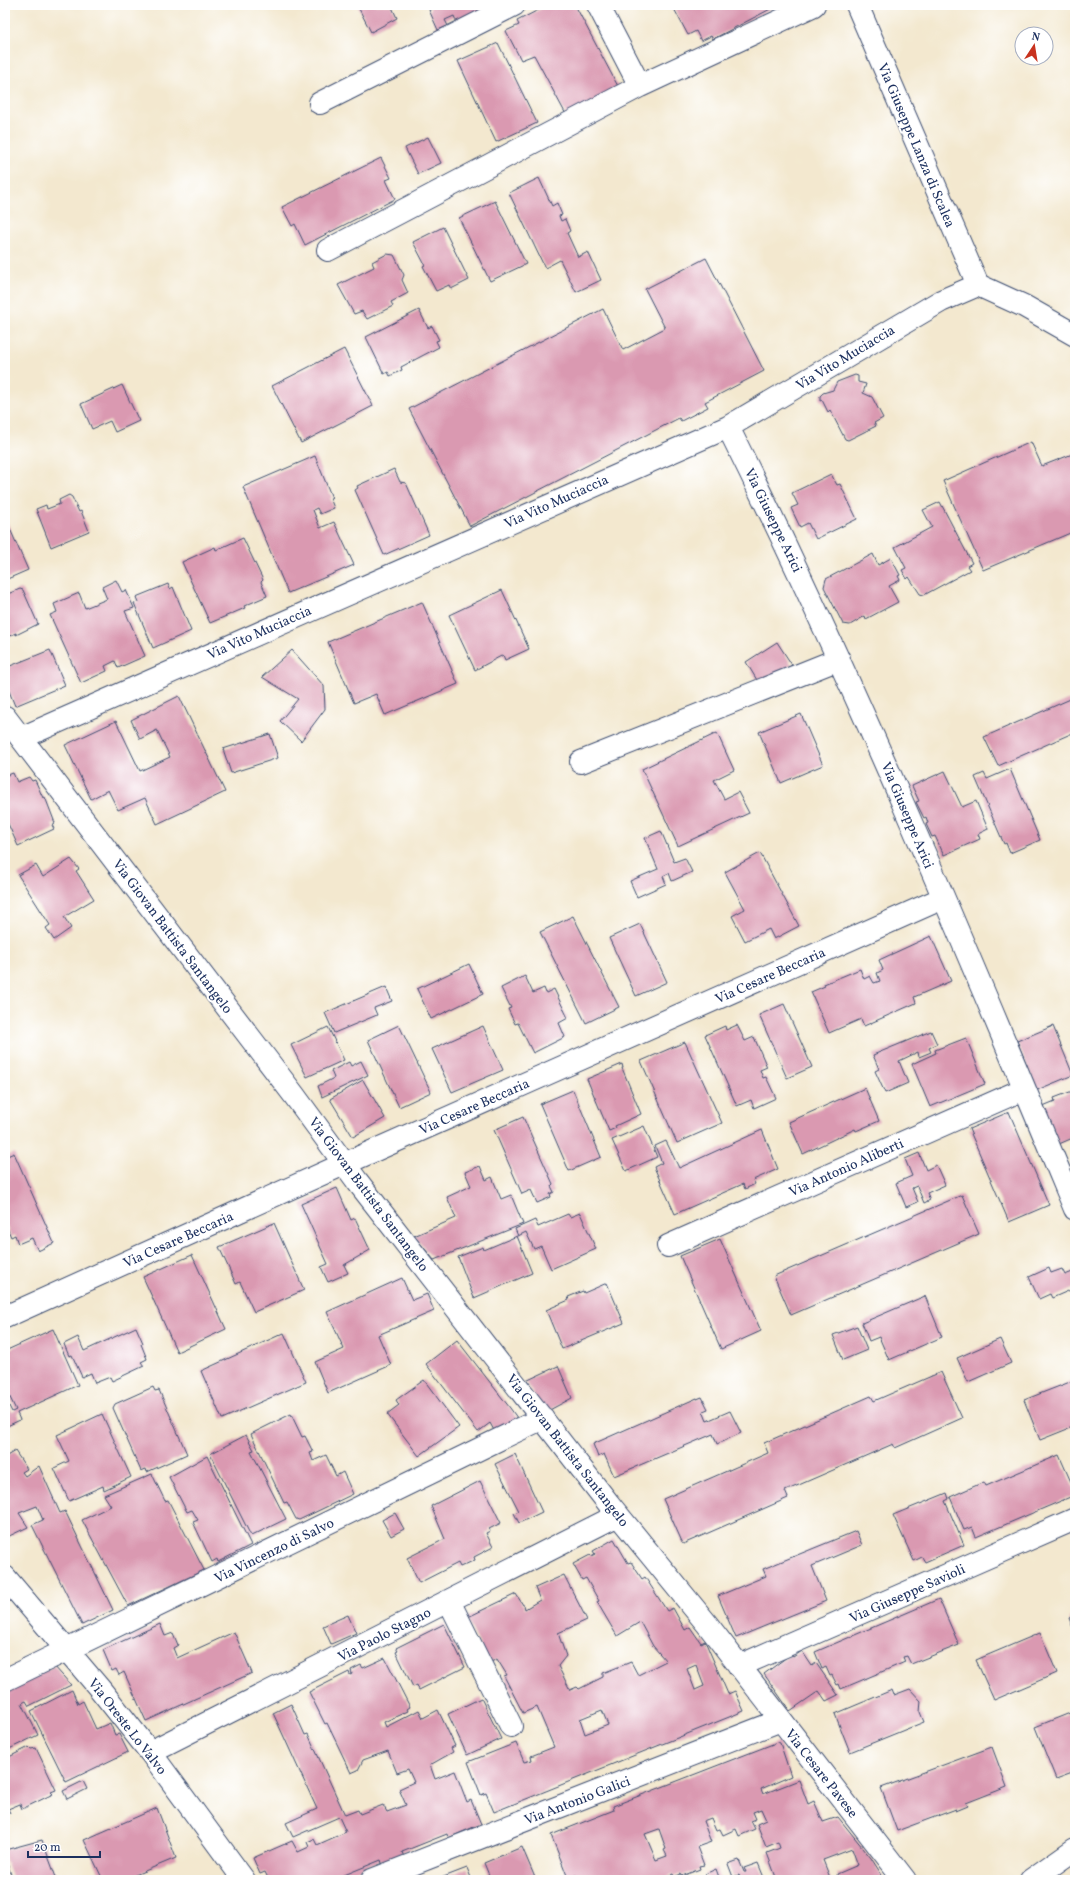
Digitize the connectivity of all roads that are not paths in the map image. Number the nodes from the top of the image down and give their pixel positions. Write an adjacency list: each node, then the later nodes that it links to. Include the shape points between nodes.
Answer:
1 (514, 5): 6 (street)
2 (598, 5): 5 (street)
3 (814, 5): 5 (street)
4 (857, 5): 8 (street, Via Giuseppe Lanza di Scalea)
5 (640, 86): 7 (street)
6 (320, 103)
7 (328, 250)
8 (978, 285): 9 (street, via 1024,306); 10 (street, Via Vito Muciaccia, via 941,300)
9 (1075, 335)
10 (728, 427): 11 (street, Via Giuseppe Arici, via 780,530); 13 (street, Via Vito Muciaccia)
11 (839, 659): 14 (street); 15 (street, Via Giuseppe Arici)
12 (5, 717): 13 (street, Via Giovan Battista Santangelo)
13 (21, 738): 17 (street, Via Giovan Battista Santangelo)
14 (581, 762)
15 (943, 898): 16 (street, Via Giuseppe Arici); 17 (street, Via Cesare Beccaria)
16 (1024, 1088): 18 (street, Via Giuseppe Arici); 19 (street, Via Antonio Aliberti)
17 (344, 1164): 20 (street, Via Cesare Beccaria); 21 (street, Via Giovan Battista Santangelo)
18 (1075, 1209)
19 (668, 1246)
20 (5, 1317)
21 (543, 1418): 22 (street, Via Giovan Battista Santangelo); 26 (street, Via Vincenzo di Salvo)
22 (618, 1515): 25 (street, Via Paolo Stagno); 27 (street, Via Giovan Battista Santangelo)
23 (1075, 1519): 27 (street, Via Giuseppe Savioli)
24 (5, 1578): 26 (street, Via Oreste Lo Valvo)
25 (449, 1601): 30 (street); 31 (street, Via Paolo Stagno)
26 (67, 1651): 28 (street, Via Vincenzo di Salvo); 31 (street, Via Oreste Lo Valvo)
27 (739, 1666): 29 (street, Via Cesare Pavese)
28 (5, 1680)
29 (781, 1720): 34 (street, Via Antonio Galici); 35 (street, Via Cesare Pavese)
30 (511, 1726)
31 (150, 1752): 33 (street, Via Oreste Lo Valvo)
32 (1075, 1849): 36 (street)
33 (244, 1880)
34 (372, 1880)
35 (905, 1880)
36 (1031, 1880)

